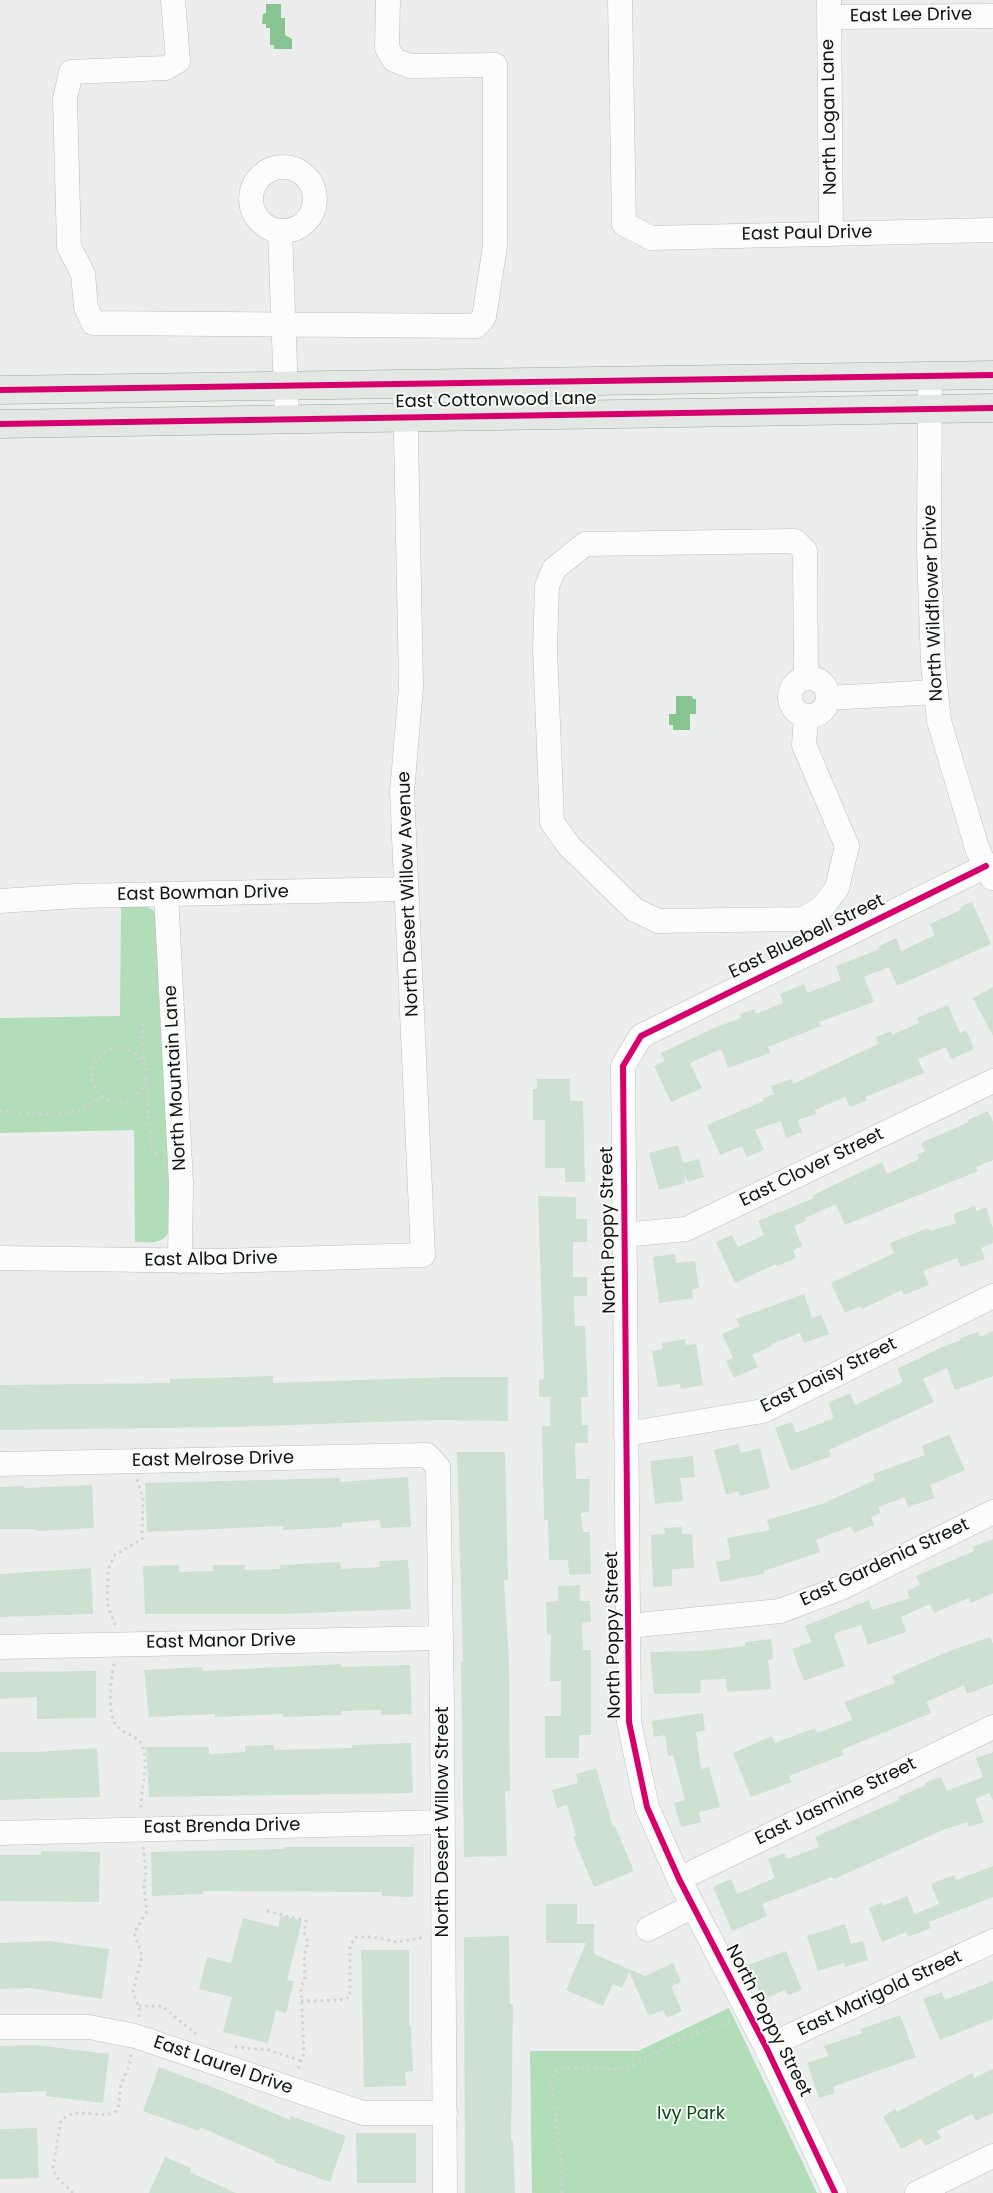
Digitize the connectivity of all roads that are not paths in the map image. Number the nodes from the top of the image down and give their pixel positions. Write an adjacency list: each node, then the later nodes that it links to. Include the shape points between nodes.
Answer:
1 (173, 0): 9 (street, via 178,61 166,68 71,72 65,99 69,246 83,274 86,307 93,323)
2 (388, 0): 9 (street, via 387,48 394,60 410,66 495,65 495,246 484,317 476,326)
3 (620, 0): 8 (street, East Paul Drive, via 624,224 651,238)
4 (829, 9): 5 (street, East Lee Drive); 8 (street, North Logan Lane)
5 (993, 16)
6 (993, 230): 8 (street, East Paul Drive)
7 (280, 231): 9 (street)
8 (831, 234)
9 (283, 325): 13 (street)
10 (993, 375): 11 (main road, East Cottonwood Lane)
11 (930, 376): 12 (main road, East Cottonwood Lane); 16 (street, North Wildflower Drive)
12 (405, 384): 13 (main road, East Cottonwood Lane); 17 (street, North Desert Willow Avenue)
13 (284, 386): 14 (main road, East Cottonwood Lane); 18 (street)
14 (0, 390)
15 (993, 408): 16 (main road, East Cottonwood Lane)
16 (930, 409): 17 (main road, East Cottonwood Lane); 21 (street, North Wildflower Drive, via 929,551 932,664)
17 (407, 417): 18 (main road, East Cottonwood Lane); 25 (street, North Desert Willow Avenue, via 411,687 402,792)
18 (287, 419): 19 (main road, East Cottonwood Lane)
19 (0, 424)
20 (806, 678): 22 (street, via 813,678 824,686); 23 (street, via 792,689 790,700 795,712); 23 (street, via 805,550 795,541 585,544 554,569 547,586 545,649 552,822 569,846 635,910 658,921 803,919 822,908 838,888 847,846 804,744)
21 (936, 692): 22 (street); 24 (street, North Wildflower Drive, via 939,721 978,850)
22 (828, 698): 23 (street, via 824,710)
23 (806, 716)
24 (989, 873): 28 (street, East Bluebell Street)
25 (406, 889): 26 (street, East Bowman Drive); 31 (street, North Desert Willow Avenue)
26 (166, 894): 27 (street, East Bowman Drive); 33 (street, North Mountain Lane, via 181,1183)
27 (0, 901)
28 (641, 1036): 30 (street, North Poppy Street, via 623,1066)
29 (993, 1082): 30 (street, East Clover Street, via 686,1229)
30 (624, 1235): 35 (street, North Poppy Street)
31 (423, 1255): 33 (street, East Alba Drive)
32 (0, 1258): 33 (street, East Alba Drive)
33 (180, 1261)
34 (993, 1296): 35 (street, East Daisy Street, via 763,1410)
35 (626, 1434): 39 (street, North Poppy Street)
36 (427, 1455): 37 (street, East Melrose Drive); 40 (street, North Desert Willow Street, via 438,1467)
37 (0, 1464)
38 (993, 1512): 39 (street, East Gardenia Street, via 840,1588 780,1611)
39 (628, 1626): 45 (street, North Poppy Street, via 629,1722 647,1807)
40 (441, 1638): 41 (street, East Manor Drive); 43 (street, North Desert Willow Street)
41 (0, 1647)
42 (993, 1727): 45 (street, East Jasmine Street)
43 (443, 1822): 44 (street, East Brenda Drive); 51 (street, North Desert Willow Street)
44 (0, 1833)
45 (679, 1879): 46 (street, North Poppy Street)
46 (693, 1906): 47 (street); 50 (street, North Poppy Street)
47 (648, 1929)
48 (993, 1941): 50 (street, East Marigold Street)
49 (0, 2027): 51 (street, East Laurel Drive, via 89,2027 135,2036 363,2113)
50 (766, 2047): 54 (street, North Poppy Street)
51 (445, 2113): 53 (street, North Desert Willow Street)
52 (993, 2156): 55 (street)
53 (445, 2193)
54 (835, 2193)
55 (917, 2193)

